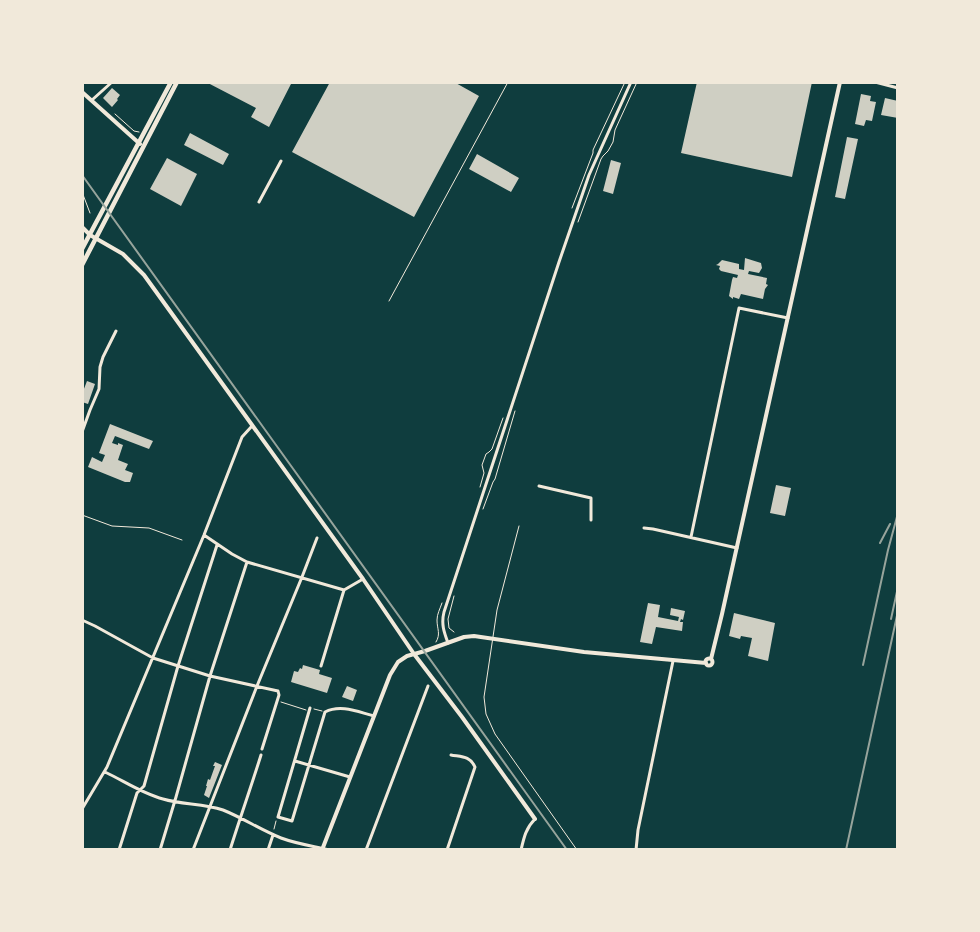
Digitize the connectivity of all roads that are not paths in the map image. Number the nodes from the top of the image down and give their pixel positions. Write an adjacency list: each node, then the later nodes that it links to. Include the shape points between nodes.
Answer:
1 (112, 82): 10 (street)
2 (171, 82): 11 (main road)
3 (178, 82): 12 (main road)
4 (508, 82): 22 (lane)
5 (631, 82): 44 (street, via 583,193 444,612 442,624)
6 (840, 82): 23 (street)
7 (875, 82): 8 (street)
8 (898, 88)
9 (82, 92): 10 (street)
10 (92, 100): 11 (street)
11 (139, 143): 12 (street); 13 (main road)
12 (144, 147): 14 (main road)
13 (132, 156): 14 (main road); 18 (main road)
14 (137, 159): 19 (main road)
15 (281, 161): 16 (street)
16 (260, 202)
17 (82, 227): 18 (street)
18 (90, 234): 19 (street); 20 (main road)
19 (96, 238): 21 (main road); 25 (street, via 123,254 144,275)
20 (82, 250)
21 (82, 265)
22 (389, 301)
23 (788, 318): 33 (street, via 739,308); 37 (street)
24 (116, 331): 26 (street, via 103,357 99,389)
25 (252, 426): 32 (street, via 242,437); 40 (street)
26 (82, 432)
27 (539, 486): 29 (street, via 591,498)
28 (82, 515): 35 (lane, via 112,526 149,528)
29 (591, 520)
30 (519, 526): 43 (lane)
31 (644, 528): 33 (street)
32 (204, 535): 36 (street); 46 (street)
33 (691, 537): 37 (street)
34 (317, 538): 39 (street)
35 (182, 540)
36 (217, 545): 38 (street); 48 (street)
37 (737, 548): 47 (street, via 711,666)
38 (247, 562): 39 (street); 50 (street)
39 (302, 577): 41 (street); 51 (street)
40 (363, 579): 41 (street); 45 (street)
41 (344, 590): 49 (street)
42 (82, 620): 46 (street)
43 (493, 636): 44 (street, via 469,636); 47 (street, via 561,649); 79 (lane, via 484,697 486,714 494,734)
44 (448, 643): 45 (street)
45 (414, 654): 54 (street, via 406,656 393,669); 67 (street)
46 (153, 658): 48 (street); 60 (street)
47 (674, 661): 80 (street)
48 (178, 666): 50 (street); 62 (street, via 144,786)
49 (321, 666)
50 (210, 676): 51 (street); 63 (street)
51 (257, 686): 55 (street, via 279,692); 64 (street)
52 (428, 686): 76 (street)
53 (310, 709): 58 (street)
54 (374, 716): 59 (street, via 339,708 325,712); 61 (street)
55 (262, 749)
56 (261, 755): 66 (street)
57 (451, 755): 77 (street, via 468,758 475,767)
58 (295, 761): 59 (street); 59 (street, via 278,817 292,821)
59 (308, 765): 61 (street)
60 (104, 772): 62 (street); 65 (street)
61 (350, 777): 69 (street)
62 (140, 790): 63 (street); 70 (street)
63 (174, 801): 64 (street); 71 (street)
64 (210, 806): 66 (street); 72 (street)
65 (82, 809)
66 (240, 818): 68 (street); 73 (street)
67 (535, 819): 78 (street, via 526,831)
68 (273, 835): 69 (street); 74 (street)
69 (322, 849): 75 (street)
70 (119, 850)
71 (160, 850)
72 (193, 850)
73 (230, 850)
74 (268, 850)
75 (330, 850)
76 (366, 850)
77 (447, 850)
78 (521, 850)
79 (577, 850)
80 (636, 850)

